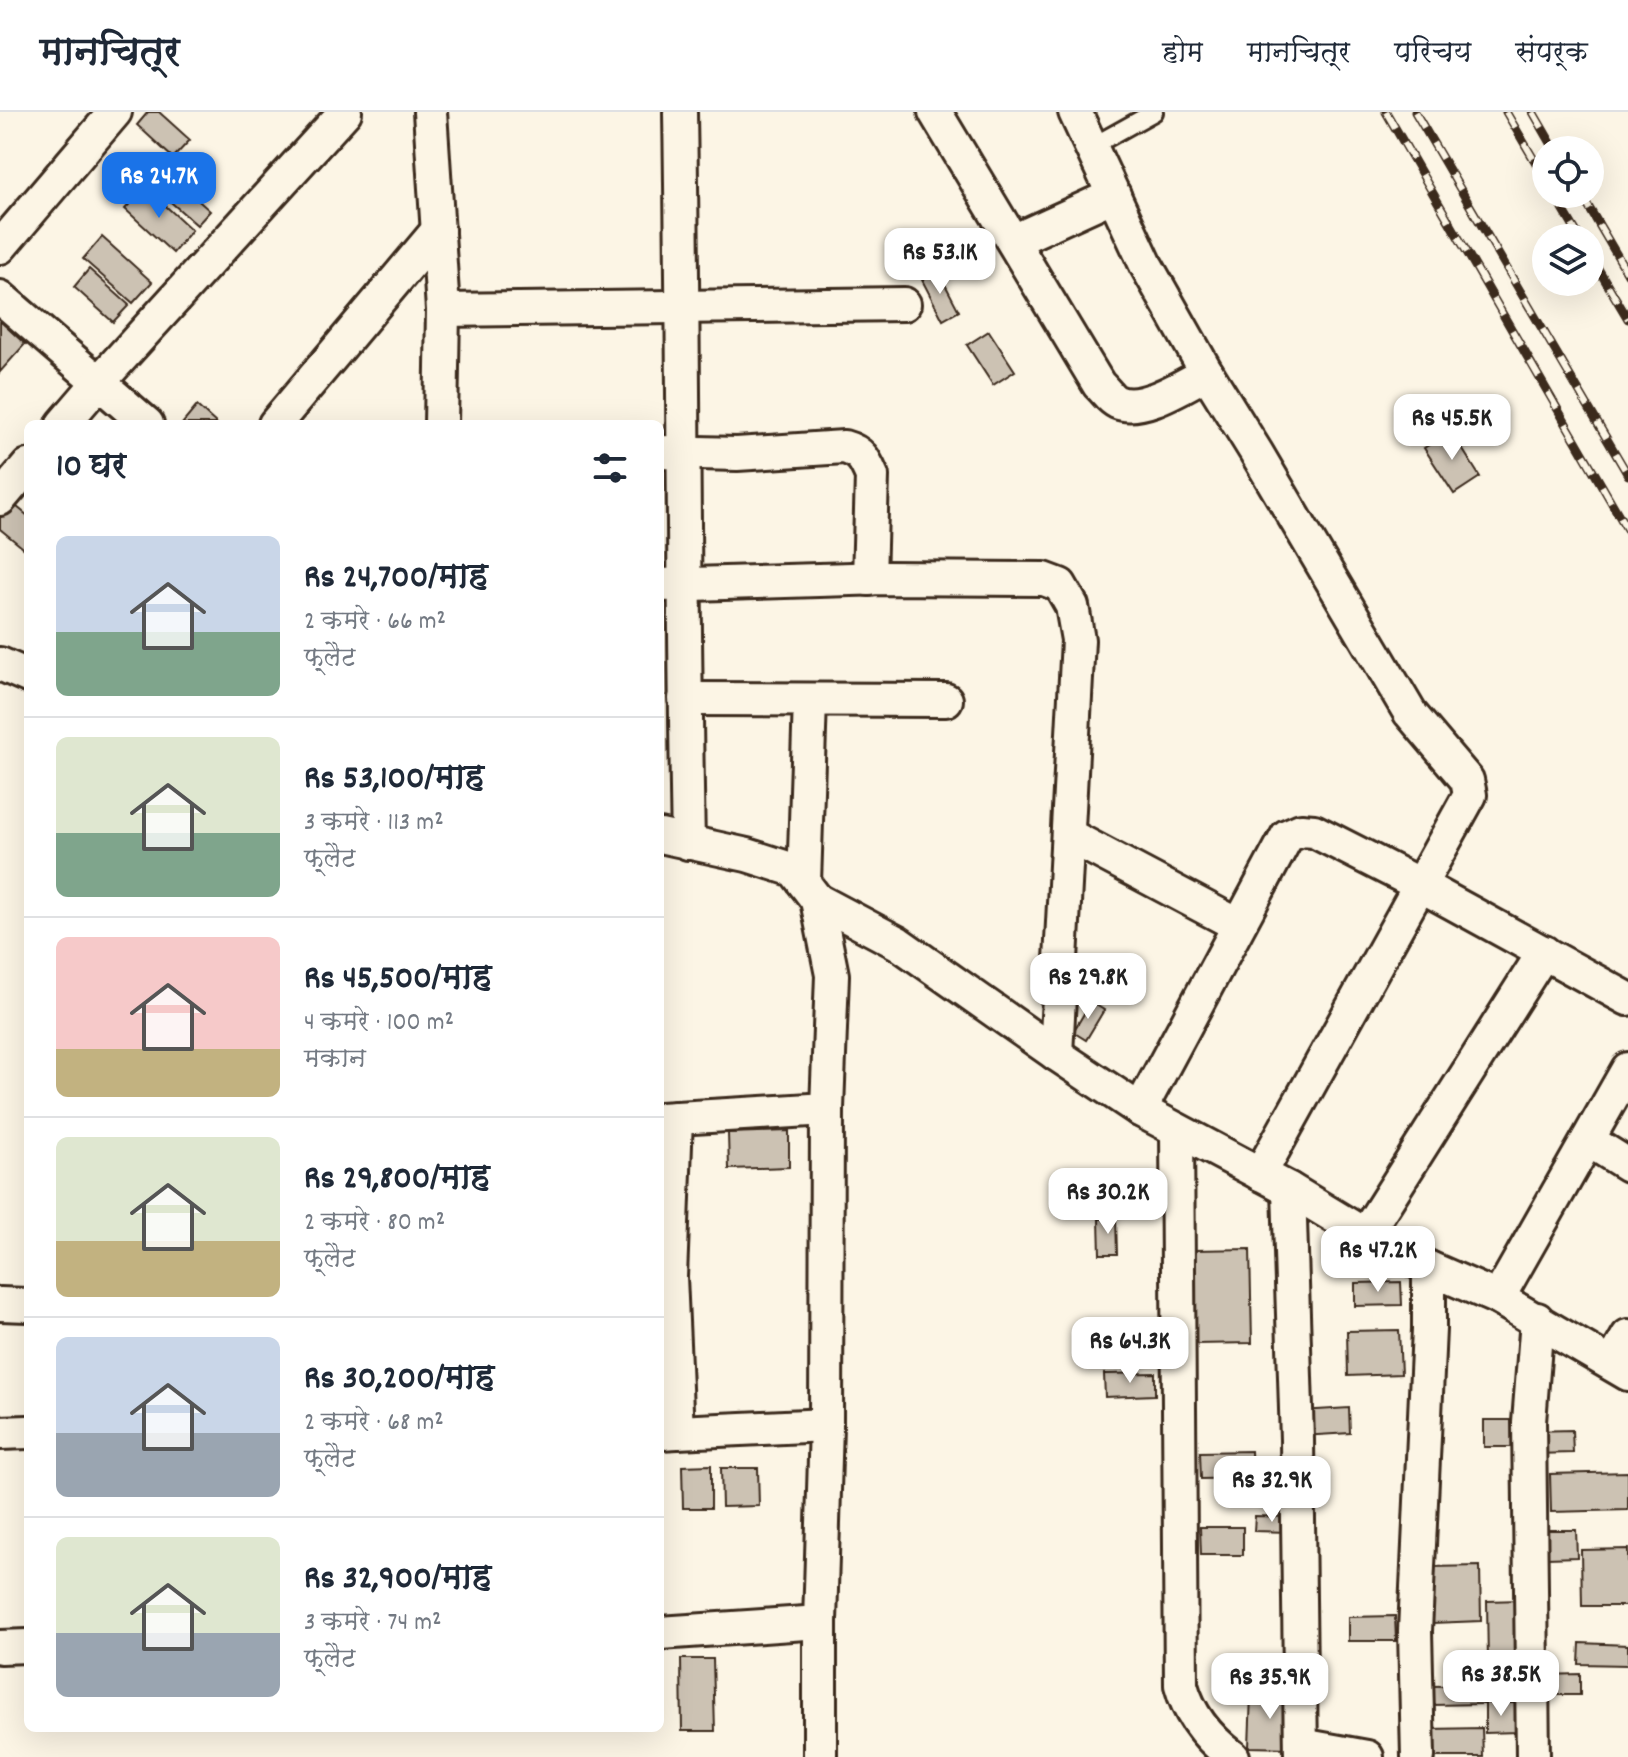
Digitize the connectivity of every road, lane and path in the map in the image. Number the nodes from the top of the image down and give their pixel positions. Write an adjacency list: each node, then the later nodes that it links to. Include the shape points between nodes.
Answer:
1 (115, 112): 12 (street)
2 (345, 112): 18 (street)
3 (430, 112): 10 (street)
4 (680, 112): 15 (street)
5 (935, 112): 11 (street)
6 (1075, 112): 8 (street)
7 (1154, 112): 8 (lane)
8 (1091, 147): 9 (street)
9 (1114, 195): 11 (street); 17 (street, via 1146,265)
10 (438, 230): 16 (street); 21 (street)
11 (1013, 241): 17 (street, via 1099,385 1115,401 1139,404)
12 (0, 247)
13 (0, 297): 18 (street)
14 (904, 304): 15 (street)
15 (683, 308): 16 (street); 23 (street)
16 (443, 310): 22 (street)
17 (1207, 373): 35 (street, via 1410,713 1470,787)
18 (99, 382): 19 (street); 20 (street)
19 (66, 420)
20 (142, 420)
21 (278, 420)
22 (441, 420)
23 (673, 452): 26 (street, via 844,447 858,451 872,476); 27 (street)
24 (24, 471): 25 (street)
25 (0, 499)
26 (869, 579): 27 (street); 33 (street, via 1044,579 1060,585 1072,606 1078,640)
27 (671, 585): 30 (street)
28 (0, 664): 29 (street)
29 (24, 674)
30 (685, 699): 31 (street); 34 (street)
31 (810, 700): 32 (street); 36 (street)
32 (946, 700)
33 (1068, 835): 37 (street); 40 (street)
34 (674, 839): 36 (street, via 794,870)
35 (1420, 885): 37 (street, via 1314,831 1301,830 1287,836); 38 (street); 48 (street)
36 (811, 892): 40 (street, via 898,943); 42 (street, via 832,975)
37 (1238, 925): 43 (street)
38 (1544, 952): 39 (street); 50 (street)
39 (1628, 999)
40 (1056, 1054): 43 (street)
41 (1628, 1069): 46 (street)
42 (827, 1109): 44 (street); 59 (street)
43 (1140, 1110): 45 (street)
44 (668, 1118): 52 (street)
45 (1177, 1130): 48 (street); 69 (street, via 1181,1685 1195,1717 1214,1743)
46 (1588, 1140): 47 (street); 53 (street)
47 (1628, 1165)
48 (1260, 1174): 49 (street)
49 (1289, 1189): 50 (street); 67 (street)
50 (1365, 1235): 51 (street)
51 (1429, 1268): 53 (street); 71 (street, via 1415,1631)
52 (665, 1277): 61 (street)
53 (1498, 1298): 56 (street)
54 (0, 1304): 55 (street)
55 (24, 1305)
56 (1537, 1319): 58 (street); 72 (street, via 1529,1422)
57 (1628, 1336): 58 (street)
58 (1620, 1369)
59 (826, 1425): 61 (street); 63 (street)
60 (24, 1432): 62 (street)
61 (668, 1432)
62 (0, 1433)
63 (820, 1622): 64 (street); 68 (street)
64 (664, 1633)
65 (24, 1646): 66 (street)
66 (0, 1647)
67 (1301, 1751): 70 (street)
68 (820, 1757)
69 (1233, 1757)
70 (1367, 1757)
71 (1418, 1757)
72 (1533, 1757)

